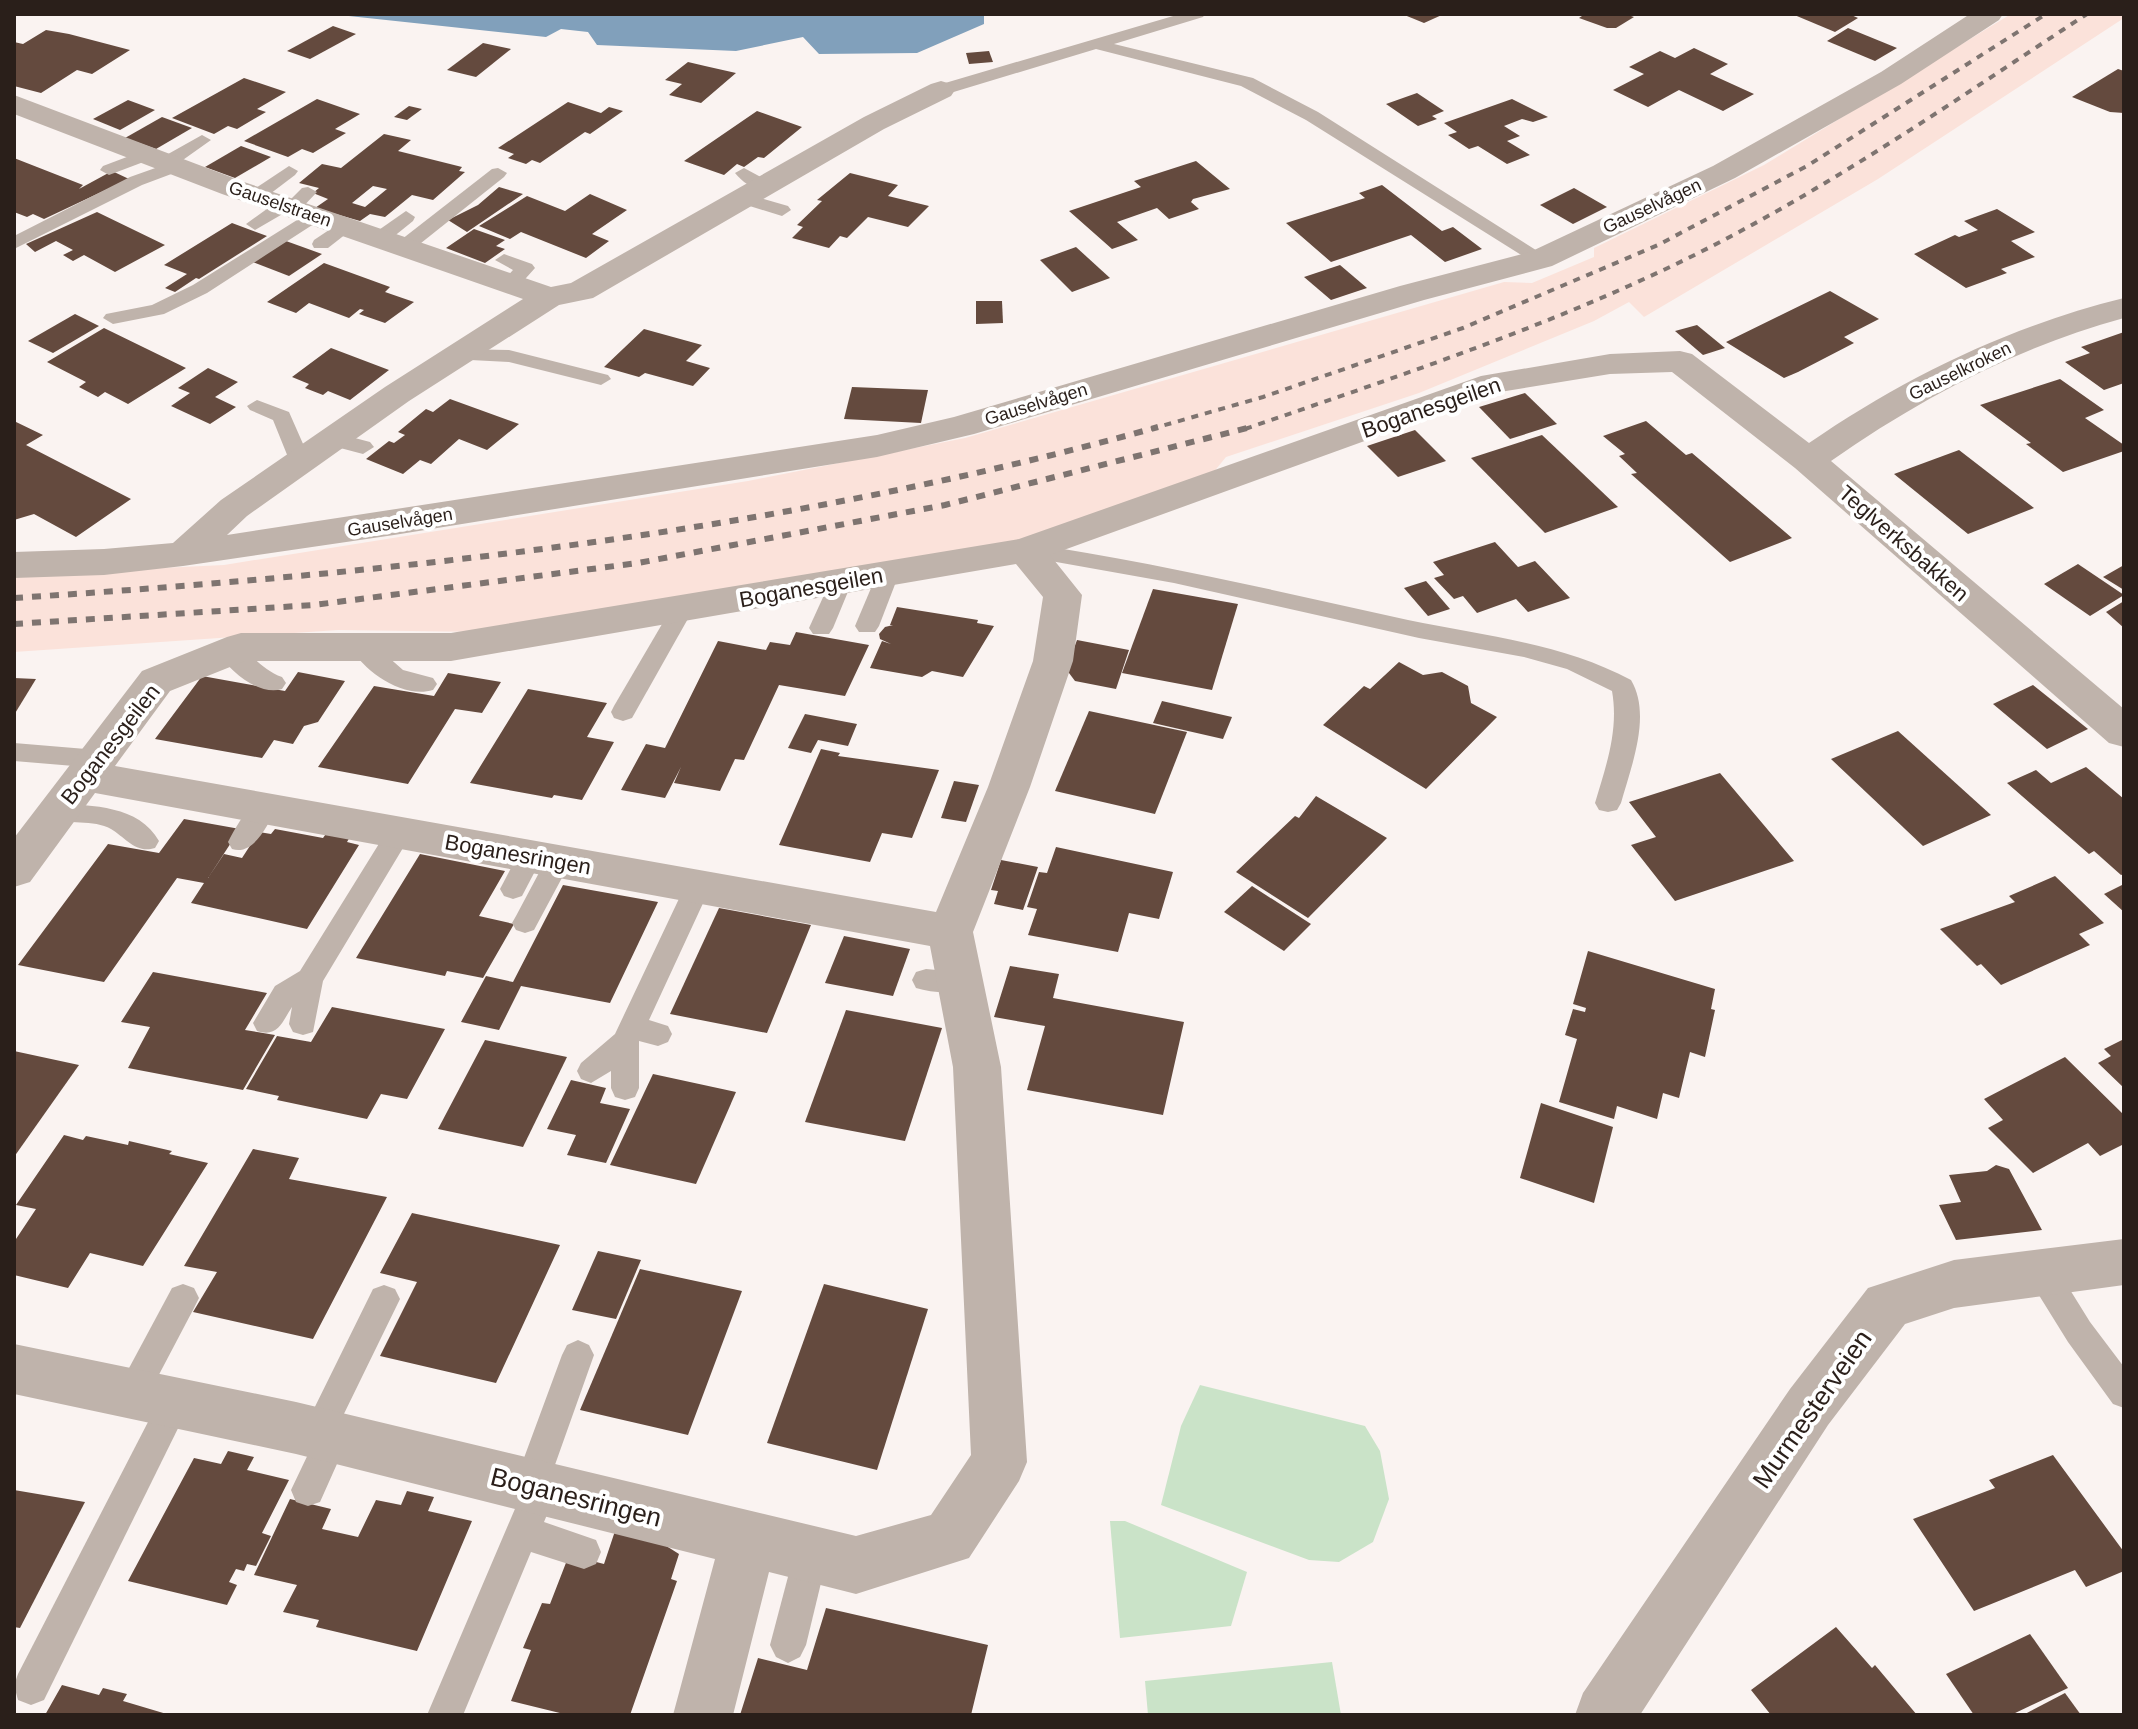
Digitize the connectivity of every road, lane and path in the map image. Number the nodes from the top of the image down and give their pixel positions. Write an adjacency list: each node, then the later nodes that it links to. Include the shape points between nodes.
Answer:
1 (1197, 14): 3 (lane)
2 (1989, 14): 14 (street, Gauselvågen, via 1891,78 1724,172)
3 (1094, 44): 4 (lane); 14 (lane, via 1247,82 1312,116)
4 (941, 90): 15 (street, via 581,291)
5 (14, 104): 7 (street, Gauselstraen)
6 (202, 140): 7 (lane)
7 (164, 161): 8 (lane); 11 (street, Gauselstraen); 13 (lane, via 136,181)
8 (109, 170)
9 (289, 171): 11 (lane)
10 (498, 173): 12 (lane)
11 (297, 214): 12 (street, Gauselstraen); 17 (lane, via 200,289 157,310)
12 (397, 234): 15 (street, Gauselstraen, via 507,272)
13 (14, 243)
14 (1541, 259): 25 (street, Gauselvågen, via 877,446)
15 (549, 297): 18 (street)
16 (2124, 308): 22 (street, Gauselkroken, via 2007,347 1865,419)
17 (113, 318)
18 (458, 355): 20 (lane, via 509,356); 23 (street, via 348,443)
19 (1680, 361): 22 (street, Teglverksbakken); 24 (street, Boganesgeilen, via 1610,364 1493,383)
20 (601, 379)
21 (257, 406): 23 (lane, via 282,416)
22 (1808, 460): 37 (street, Teglverksbakken)
23 (300, 462): 25 (street, via 234,508)
24 (1025, 550): 27 (street, Boganesgeilen); 40 (lane, via 1104,561 1541,653 1605,674 1623,686 1629,709 1626,742); 48 (street, via 1063,595 1053,661)
25 (183, 554): 26 (street, Gauselvågen)
26 (14, 565)
27 (888, 574): 28 (street, Boganesgeilen); 30 (lane)
28 (841, 582): 29 (street, Boganesgeilen); 31 (lane)
29 (683, 608): 32 (street, Boganesgeilen, via 451,647); 36 (lane)
30 (867, 626)
31 (821, 628)
32 (362, 647): 33 (street, Boganesgeilen, via 241,647); 35 (lane, via 395,677)
33 (230, 652): 34 (lane, via 257,677); 39 (street, Boganesgeilen, via 156,681)
34 (274, 683)
35 (425, 684)
36 (623, 712)
37 (2124, 732)
38 (14, 752): 39 (lane)
39 (92, 768): 41 (street, Boganesgeilen); 42 (street, Boganesringen, via 252,825)
40 (1608, 803)
41 (57, 812): 43 (lane, via 114,818); 44 (street, Boganesgeilen)
42 (399, 833): 45 (street, Boganesringen); 49 (lane)
43 (146, 841)
44 (15, 866)
45 (534, 869): 46 (street, Boganesringen); 47 (lane)
46 (698, 886): 48 (street, Boganesringen); 52 (lane)
47 (525, 923)
48 (945, 964): 68 (street, via 977,1067 999,1462 949,1538)
49 (310, 979): 50 (lane, via 285,994); 51 (lane)
50 (267, 1023)
51 (303, 1024)
52 (638, 1035): 53 (lane); 54 (lane)
53 (591, 1071)
54 (625, 1088)
55 (2124, 1262): 56 (street, Murmesterveien)
56 (2043, 1274): 61 (lane); 73 (street, Murmesterveien, via 1954,1284 1887,1305 1809,1407)
57 (183, 1298): 62 (lane)
58 (384, 1299): 63 (lane)
59 (578, 1355): 65 (lane)
60 (15, 1370): 62 (street, Boganesringen)
61 (2124, 1393)
62 (153, 1398): 63 (street, Boganesringen); 70 (lane)
63 (325, 1435): 64 (lane); 65 (street, Boganesringen)
64 (308, 1490)
65 (532, 1502): 66 (street, Boganesringen); 67 (lane); 71 (lane)
66 (749, 1539): 68 (street, Boganesringen); 72 (street)
67 (584, 1552)
68 (833, 1560): 69 (lane)
69 (788, 1645)
70 (31, 1687)
71 (445, 1715)
72 (703, 1715)
73 (1605, 1715)

